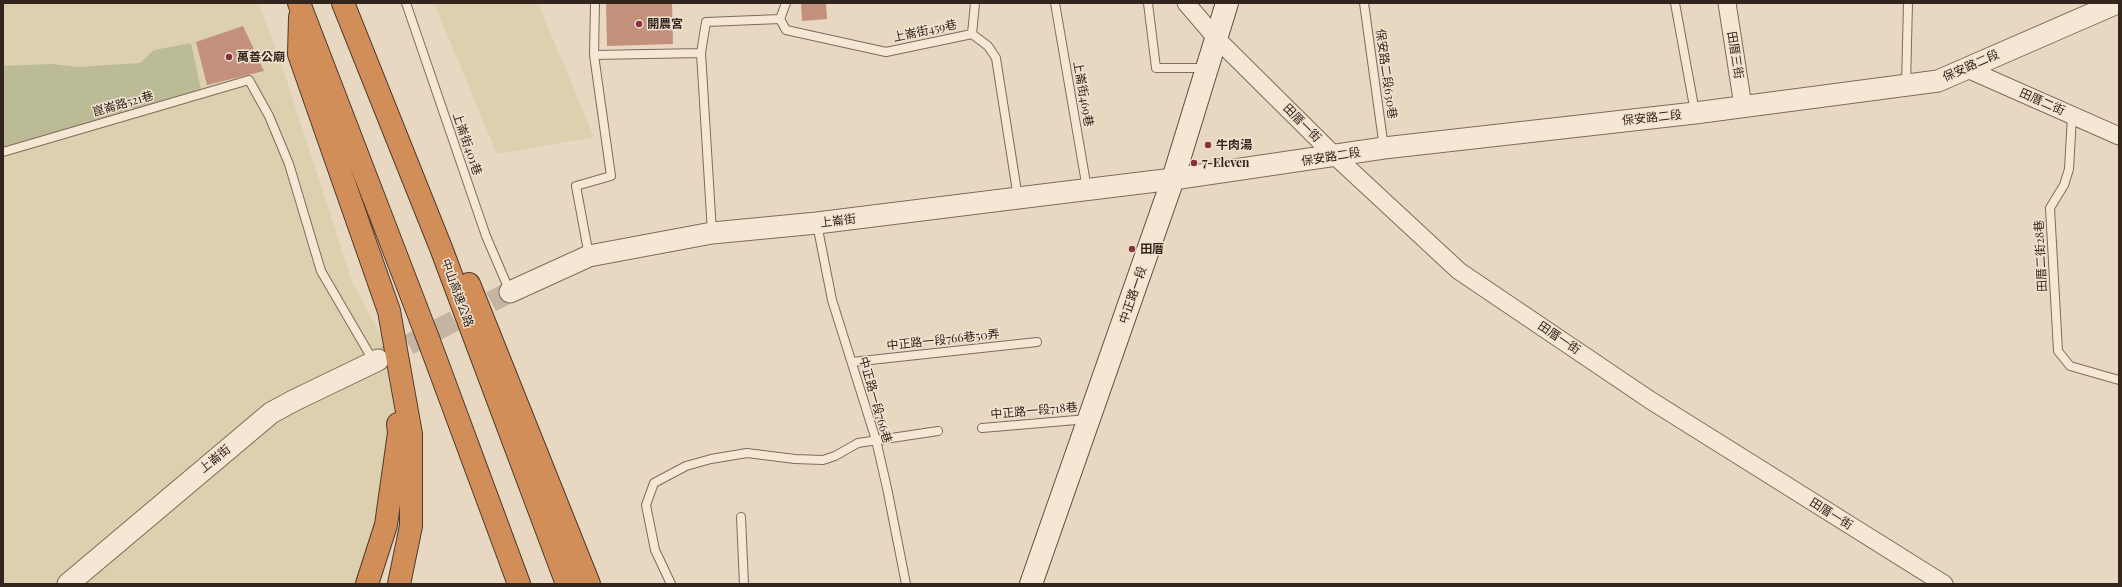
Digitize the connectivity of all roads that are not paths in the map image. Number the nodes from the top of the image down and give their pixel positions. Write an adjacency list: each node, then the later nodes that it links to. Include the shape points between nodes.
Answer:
1 (343, 3): 36 (highway, 中山高速公路)
2 (406, 3): 38 (lane, 上崙街401巷, via 486,236)
3 (595, 3): 20 (lane)
4 (786, 3): 16 (lane)
5 (975, 3): 17 (lane)
6 (1055, 3): 32 (lane, 上崙街469巷)
7 (1148, 3): 21 (lane, via 1156,68)
8 (1186, 3): 18 (street, 田厝一街)
9 (1227, 3): 18 (main road, 中正路一段)
10 (1364, 3): 28 (lane, 保安路二段630巷)
11 (1675, 3): 25 (lane)
12 (1727, 3): 24 (street, 田厝三街)
13 (1908, 3): 23 (lane)
14 (2117, 3): 22 (street, 保安路二段)
15 (299, 4): 39 (highway, via 299,54); 52 (highway, via 429,341)
16 (780, 19): 17 (lane, 上崙街459巷, via 786,30 886,52); 19 (lane, via 706,22)
17 (972, 34): 33 (lane, 上崙街459巷, via 988,46 996,58)
18 (1216, 38): 21 (main road, 中正路一段); 30 (street, 田厝一街)
19 (701, 53): 20 (lane); 35 (lane)
20 (594, 55): 37 (lane, via 611,176 576,186)
21 (1207, 68): 31 (main road, 中正路一段)
22 (1965, 68): 23 (street, 保安路二段, via 1938,81); 26 (street, 田厝二街)
23 (1906, 85): 24 (street, 保安路二段)
24 (1743, 106): 25 (street, 保安路二段)
25 (1695, 113): 28 (street, 保安路二段)
26 (2072, 116): 27 (street, 田厝二街); 43 (lane, 田厝二街28巷, via 2070,169 2050,208 2058,352 2070,366)
27 (2119, 136)
28 (1384, 148): 30 (street, 保安路二段)
29 (3, 152): 41 (lane, 崑崙路521巷, via 249,80 269,116 289,164 321,271)
30 (1335, 156): 31 (street, 保安路二段); 59 (street, 田厝一街, via 1460,271 1650,400)
31 (1173, 179): 32 (street, 上崙街); 44 (main road, 中正路一段)
32 (1087, 190): 33 (street, 上崙街)
33 (1018, 198): 34 (street, 上崙街)
34 (817, 223): 35 (street, 上崙街); 42 (lane, 中正路一段766巷, via 832,300)
35 (712, 233): 37 (street, 上崙街)
36 (440, 248): 53 (highway, 中山高速公路); 54 (highway, via 466,275)
37 (589, 256): 38 (street, 上崙街)
38 (510, 292)
39 (389, 311): 50 (highway, via 399,433 386,525); 51 (highway, via 412,434 411,526)
40 (1037, 342): 42 (lane, 中正路一段766巷50弄)
41 (376, 361): 49 (street, 上崙街, via 271,413)
42 (852, 362): 47 (lane, 中正路一段766巷)
43 (2119, 380)
44 (1089, 419): 45 (lane, 中正路一段718巷); 58 (main road, 中正路一段)
45 (982, 428)
46 (938, 432): 47 (lane)
47 (876, 440): 55 (lane, via 858,443 823,460 747,453 711,459 686,466 654,482 646,505 655,550); 57 (lane, 中正路一段766巷)
48 (740, 517): 56 (lane)
49 (68, 584)
50 (367, 584)
51 (399, 584)
52 (519, 584)
53 (567, 584)
54 (590, 584)
55 (671, 584)
56 (744, 584)
57 (906, 584)
58 (1031, 584)
59 (1944, 584)

